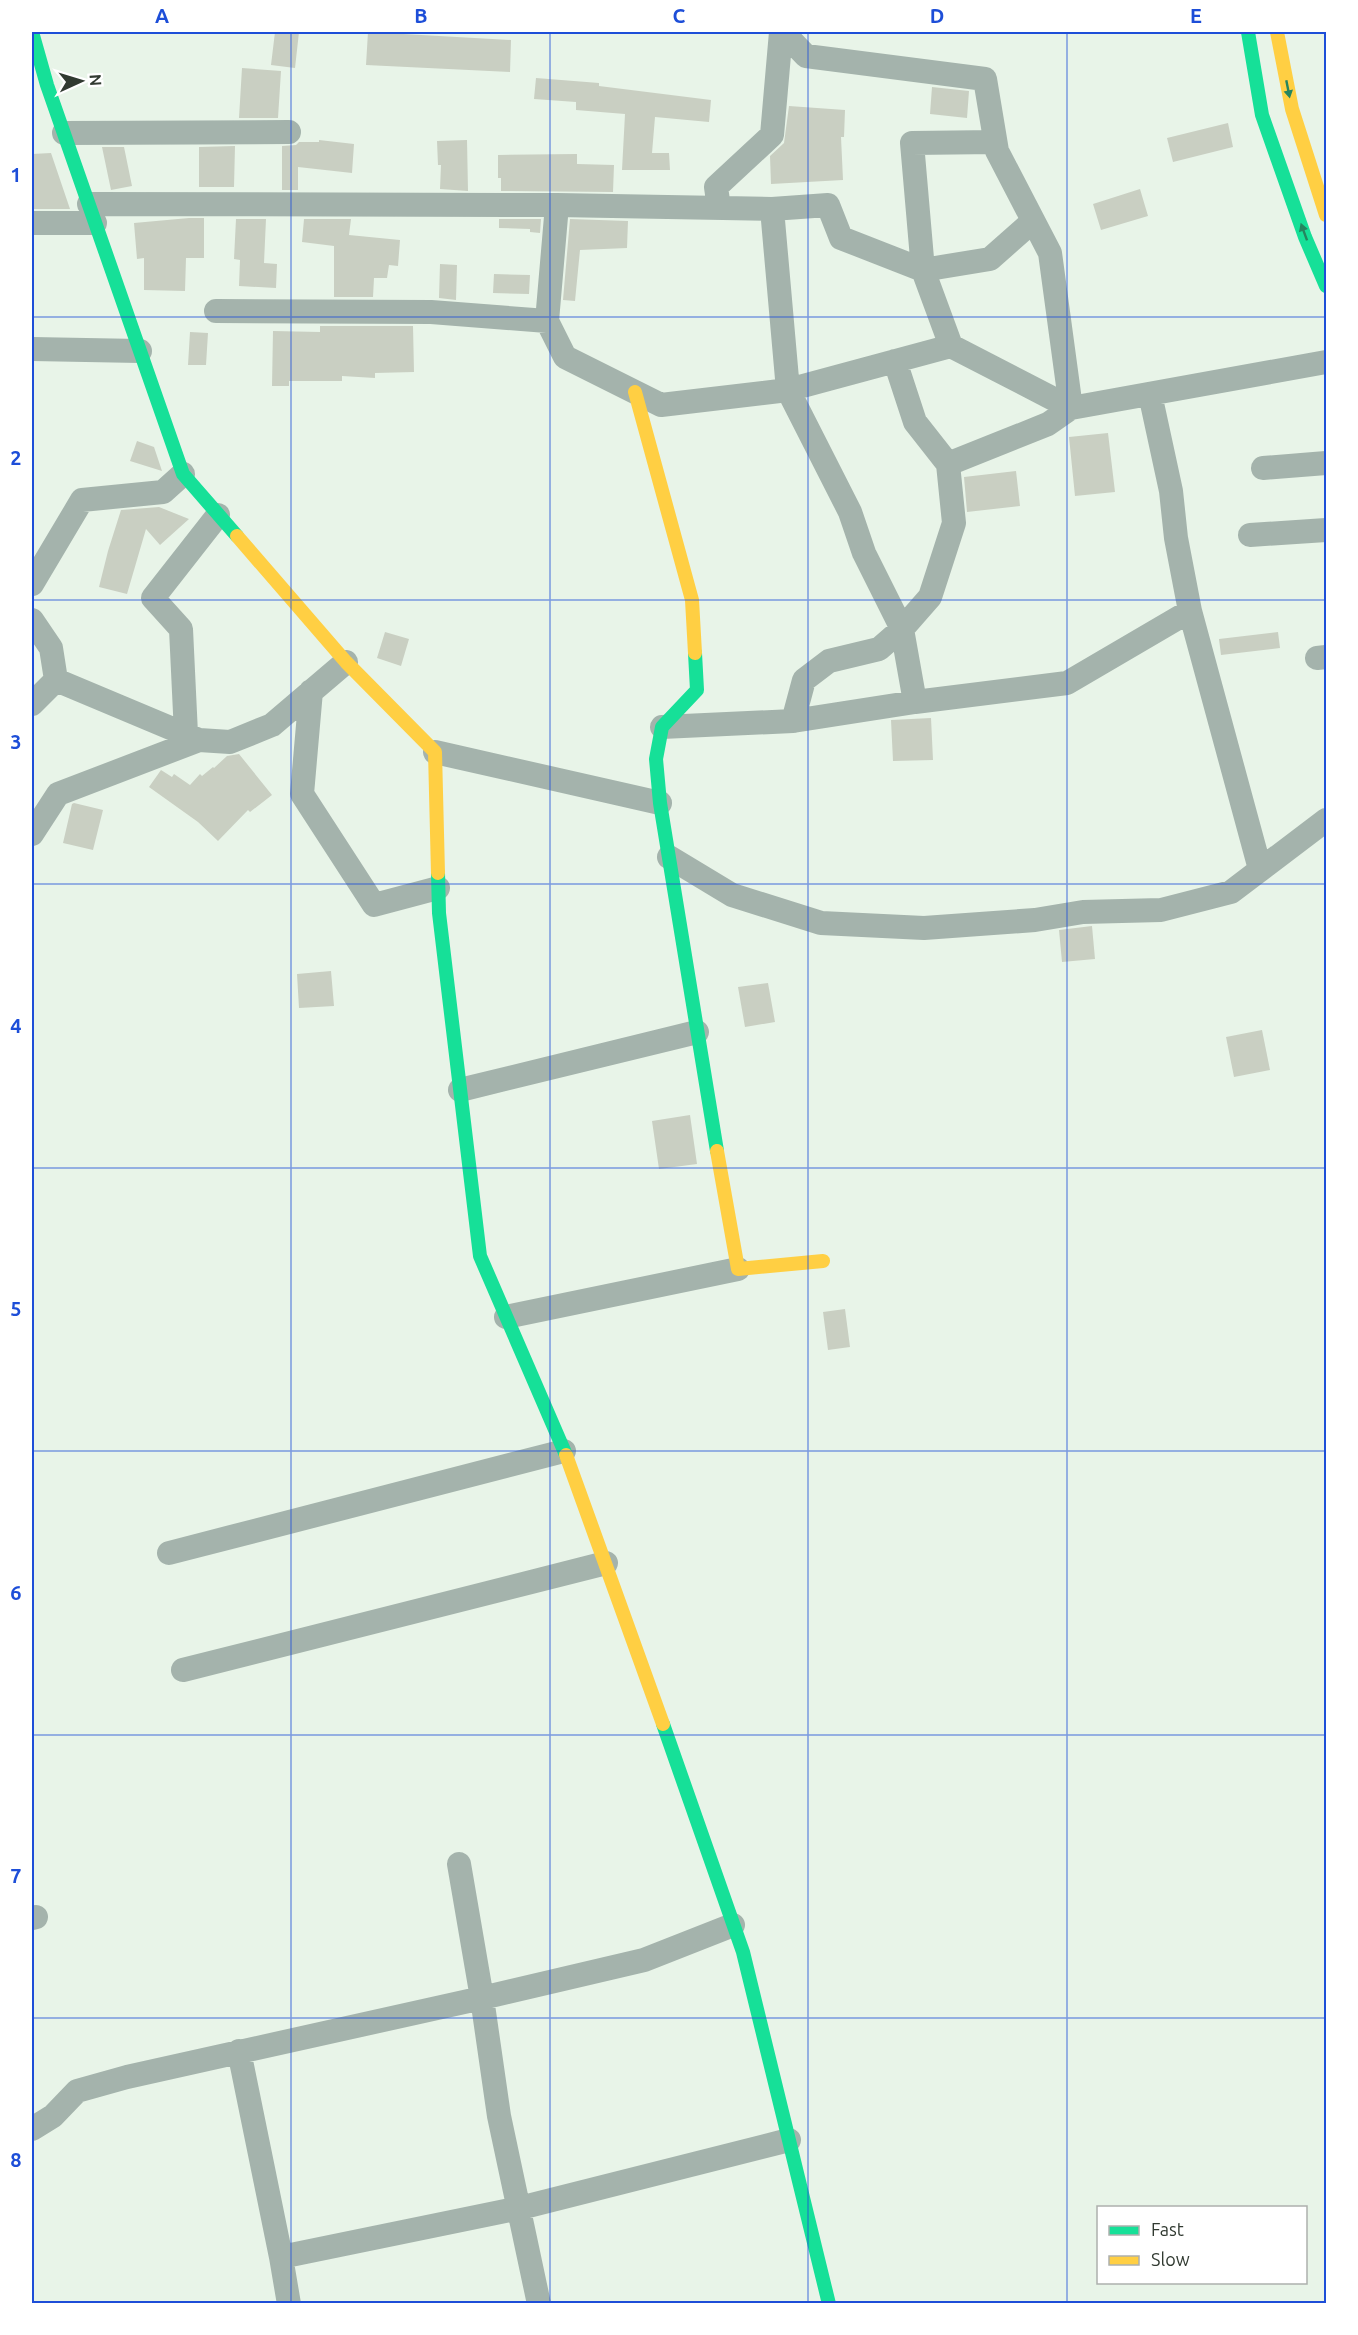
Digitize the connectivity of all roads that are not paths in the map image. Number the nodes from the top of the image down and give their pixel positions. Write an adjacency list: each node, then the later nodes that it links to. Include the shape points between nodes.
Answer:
1 (32, 32): 5 (street)
2 (782, 32): 8 (street, via 806,56 985,79); 10 (street, via 772,135 716,187)
3 (1248, 32): 17 (street, one-way to 3, via 1262,115)
4 (1277, 32): 13 (street, one-way to 13, via 1292,109)
5 (39, 85): 7 (street)
6 (289, 132): 7 (street)
7 (64, 133): 12 (street)
8 (995, 142): 14 (street); 16 (street, via 912,143)
9 (557, 205): 10 (street); 12 (street); 19 (street)
10 (719, 208): 11 (street)
11 (772, 209): 16 (street, via 828,205 842,238); 25 (street)
12 (92, 214): 15 (street); 22 (street)
13 (1326, 215)
14 (1033, 221): 16 (street, via 990,259); 28 (street, via 1050,253)
15 (32, 224)
16 (923, 270): 20 (street)
17 (1326, 286)
18 (216, 311): 19 (street, via 431,312)
19 (547, 321): 26 (street, via 565,357)
20 (951, 346): 23 (street); 28 (street)
21 (32, 349): 22 (street)
22 (140, 351): 32 (street)
23 (895, 361): 25 (street); 30 (street, via 915,422)
24 (1326, 362): 27 (street)
25 (788, 390): 26 (street, via 662,405); 39 (street, via 850,512 864,553)
26 (635, 392): 46 (street, via 692,600 697,690)
27 (1150, 394): 28 (street); 37 (street, via 1171,490)
28 (1071, 408): 30 (street, via 1048,424)
29 (1326, 463): 31 (street)
30 (948, 464): 39 (street, via 954,523 930,597)
31 (1263, 468)
32 (183, 474): 33 (street); 36 (street, via 163,492 82,500)
33 (218, 515): 40 (street); 47 (street, via 153,598 181,629)
34 (1326, 531): 35 (street)
35 (1250, 535)
36 (32, 584)
37 (1190, 611): 43 (street, via 1067,683); 53 (street)
38 (32, 620): 41 (street, via 51,648)
39 (902, 629): 43 (street); 45 (street, via 879,649 829,661 804,680)
40 (346, 662): 42 (street); 48 (street)
41 (56, 680): 44 (street); 47 (street)
42 (312, 691): 47 (street, via 272,725 230,742); 54 (street, via 302,794 374,905)
43 (915, 702): 45 (street)
44 (32, 705)
45 (793, 721): 46 (street)
46 (662, 727): 49 (street, via 656,759)
47 (193, 737): 51 (street, via 58,794)
48 (435, 752): 49 (street); 54 (street)
49 (660, 803): 52 (street)
50 (1326, 820): 53 (street)
51 (32, 834)
52 (669, 857): 53 (street, via 732,895 821,923 924,928 1035,920 1083,912 1161,910 1231,892); 55 (street)
53 (1260, 869)
54 (438, 888): 56 (street)
55 (697, 1032): 56 (street); 58 (street)
56 (460, 1090): 59 (street, via 480,1256)
57 (823, 1261): 58 (street)
58 (738, 1269): 59 (street)
59 (506, 1317): 60 (street)
60 (564, 1451): 61 (street); 62 (street)
61 (169, 1553)
62 (606, 1563): 63 (street); 65 (street)
63 (183, 1670)
64 (459, 1864): 66 (street)
65 (733, 1925): 66 (street, via 644,1960); 69 (street)
66 (482, 1998): 67 (street); 70 (street, via 500,2116)
67 (239, 2051): 68 (street, via 77,2091 53,2116); 71 (street)
68 (32, 2129)
69 (789, 2140): 70 (street); 74 (street)
70 (520, 2208): 71 (street); 73 (street)
71 (280, 2257): 72 (street)
72 (290, 2304)
73 (539, 2304)
74 (829, 2304)

